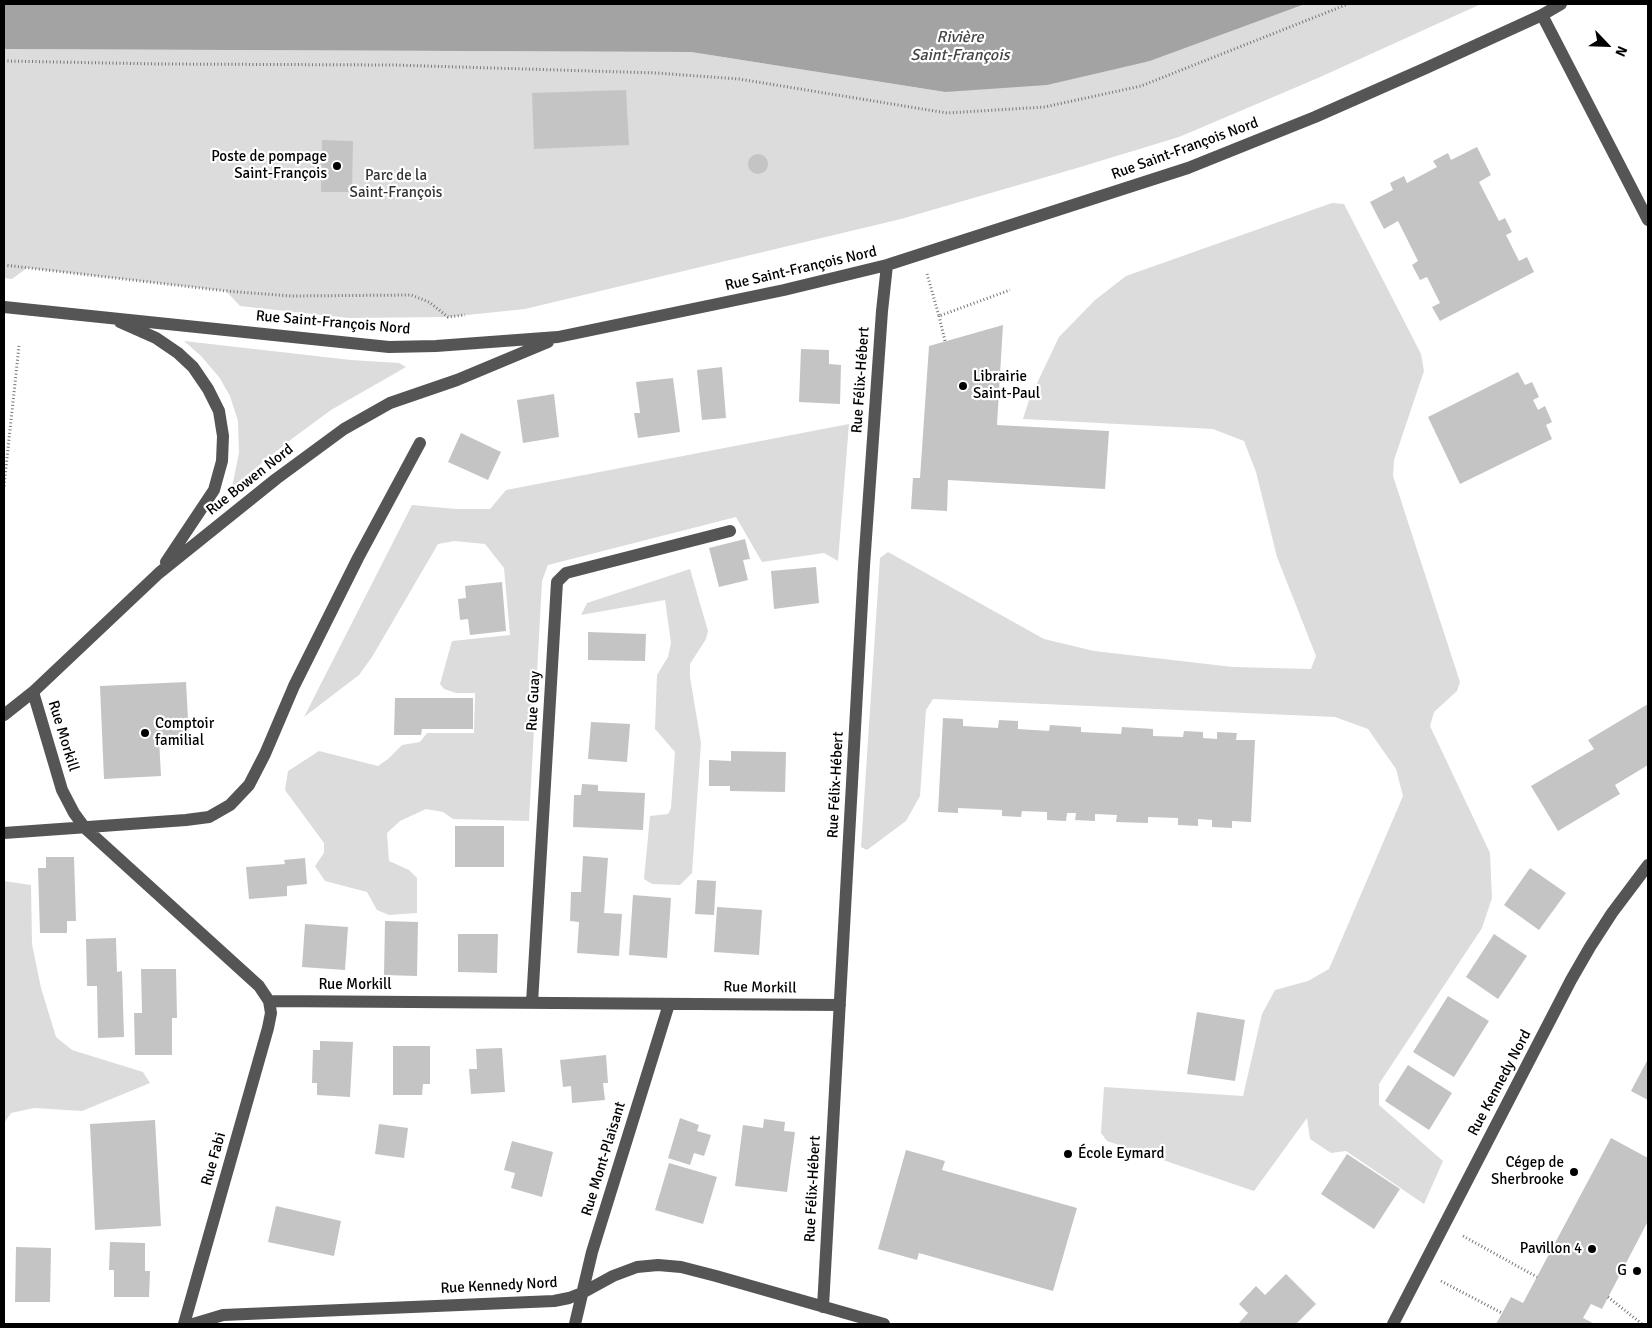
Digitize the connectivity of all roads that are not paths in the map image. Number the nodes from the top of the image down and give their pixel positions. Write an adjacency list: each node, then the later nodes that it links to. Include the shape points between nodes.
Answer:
1 (1561, 4): 2 (street, Rue Saint-François Nord)
2 (1542, 15): 3 (street); 4 (street, Rue Saint-François Nord, via 1315,117 1188,168)
3 (1648, 220)
4 (887, 265): 7 (street, Rue Saint-François Nord); 19 (street, Rue Félix-Hébert, via 864,566)
5 (4, 307): 6 (street, Rue Saint-François Nord)
6 (109, 317): 7 (street, Rue Saint-François Nord, via 389,347); 10 (street, via 156,338 178,353 193,367 219,411 222,461 214,490)
7 (558, 337): 10 (street, Rue Bowen Nord, via 457,380 390,403 344,429)
8 (420, 443): 13 (street, via 298,678 249,785 230,805 209,816)
9 (730, 531): 17 (street, Rue Guay, via 566,573 557,582)
10 (159, 573): 11 (street, Rue Bowen Nord)
11 (33, 692): 12 (street, Rue Bowen Nord); 13 (street, Rue Morkill, via 62,790)
12 (4, 715)
13 (85, 828): 14 (street); 16 (street, Rue Morkill, via 259,986)
14 (4, 833)
15 (1648, 865): 26 (street, Rue Kennedy Nord, via 1612,913 1571,980)
16 (269, 1002): 17 (street, Rue Morkill); 22 (street, Rue Fabi, via 268,1028)
17 (532, 1003): 18 (street, Rue Morkill)
18 (669, 1004): 19 (street, Rue Morkill); 20 (street, Rue Mont-Plaisant)
19 (840, 1005): 21 (street, Rue Félix-Hébert)
20 (582, 1293): 21 (street, Rue Kennedy Nord, via 637,1267 658,1265 682,1267); 23 (street, Rue Kennedy Nord, via 554,1301 223,1315); 24 (street, Rue Mont-Plaisant)
21 (823, 1307): 25 (street, Rue Kennedy Nord)
22 (184, 1324)
23 (193, 1324)
24 (574, 1324)
25 (884, 1324)
26 (1393, 1324)

